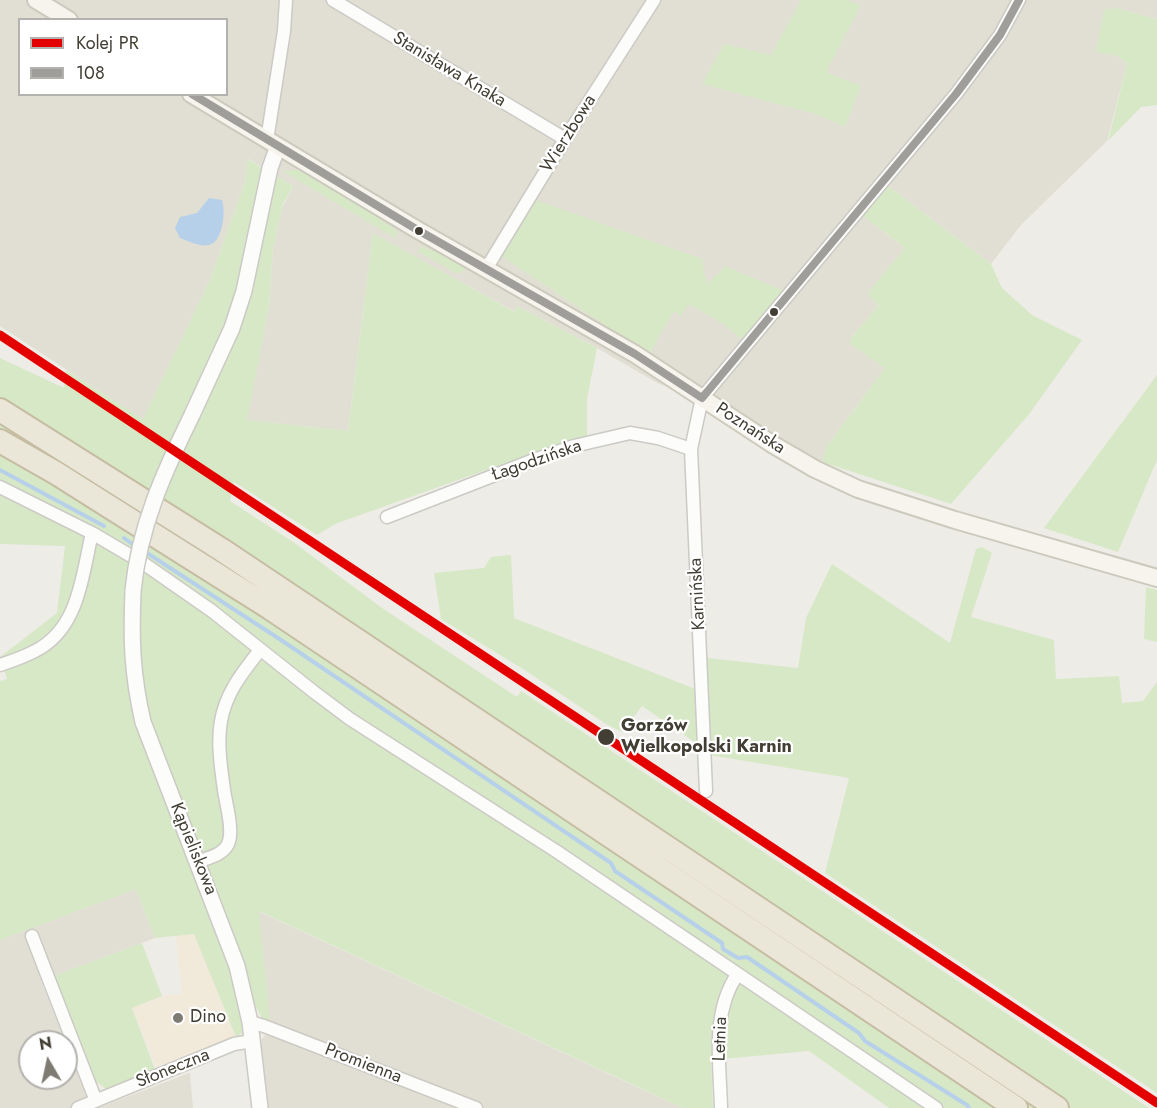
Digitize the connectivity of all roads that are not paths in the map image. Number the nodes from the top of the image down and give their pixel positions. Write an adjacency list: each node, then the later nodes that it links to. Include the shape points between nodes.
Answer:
1 (36, 0): 6 (main road)
2 (286, 0): 9 (street)
3 (333, 0): 8 (street, Stanisława Knaka)
4 (654, 0): 8 (street, Wierzbowa)
5 (1019, 0): 11 (street, via 1000,35 956,94)
6 (66, 18)
7 (194, 96): 9 (main road, Poznańska)
8 (564, 139): 10 (street, Wierzbowa)
9 (273, 143): 10 (main road, Poznańska); 22 (street, Kąpieliskowa, bridge, via 252,256 235,319 162,478 140,544 133,591 131,650 143,722)
10 (486, 269): 11 (main road, Poznańska, via 635,354)
11 (702, 398): 14 (street, Karnińska); 18 (main road, Poznańska, via 790,455 858,489)
12 (0, 410): 34 (highway, via 183,524)
13 (0, 441): 33 (highway, via 251,595)
14 (691, 449): 16 (street, Łagodzińska, via 630,433 574,446); 21 (street, Karnińska)
15 (0, 487): 17 (street)
16 (387, 517)
17 (92, 533): 19 (street, via 212,611); 20 (street, via 71,615 62,630 35,652)
18 (1157, 578)
19 (260, 650): 22 (street, via 234,684 220,724 228,844 221,852); 24 (street, via 383,741 556,851)
20 (0, 665)
21 (706, 791)
22 (197, 862): 25 (street, Kąpieliskowa, via 237,966)
23 (32, 936): 27 (street)
24 (737, 975): 31 (street, Letnia, via 730,985 720,1021); 32 (street)
25 (250, 1023): 26 (street, Kąpieliskowa); 30 (street, Promienna)
26 (252, 1041): 27 (street, Słoneczna, via 234,1044); 28 (street, Kąpieliskowa)
27 (96, 1101): 29 (street, Słoneczna)
28 (262, 1107)
29 (78, 1108)
30 (476, 1108)
31 (721, 1108)
32 (936, 1108)
33 (1016, 1108)
34 (1057, 1108)

